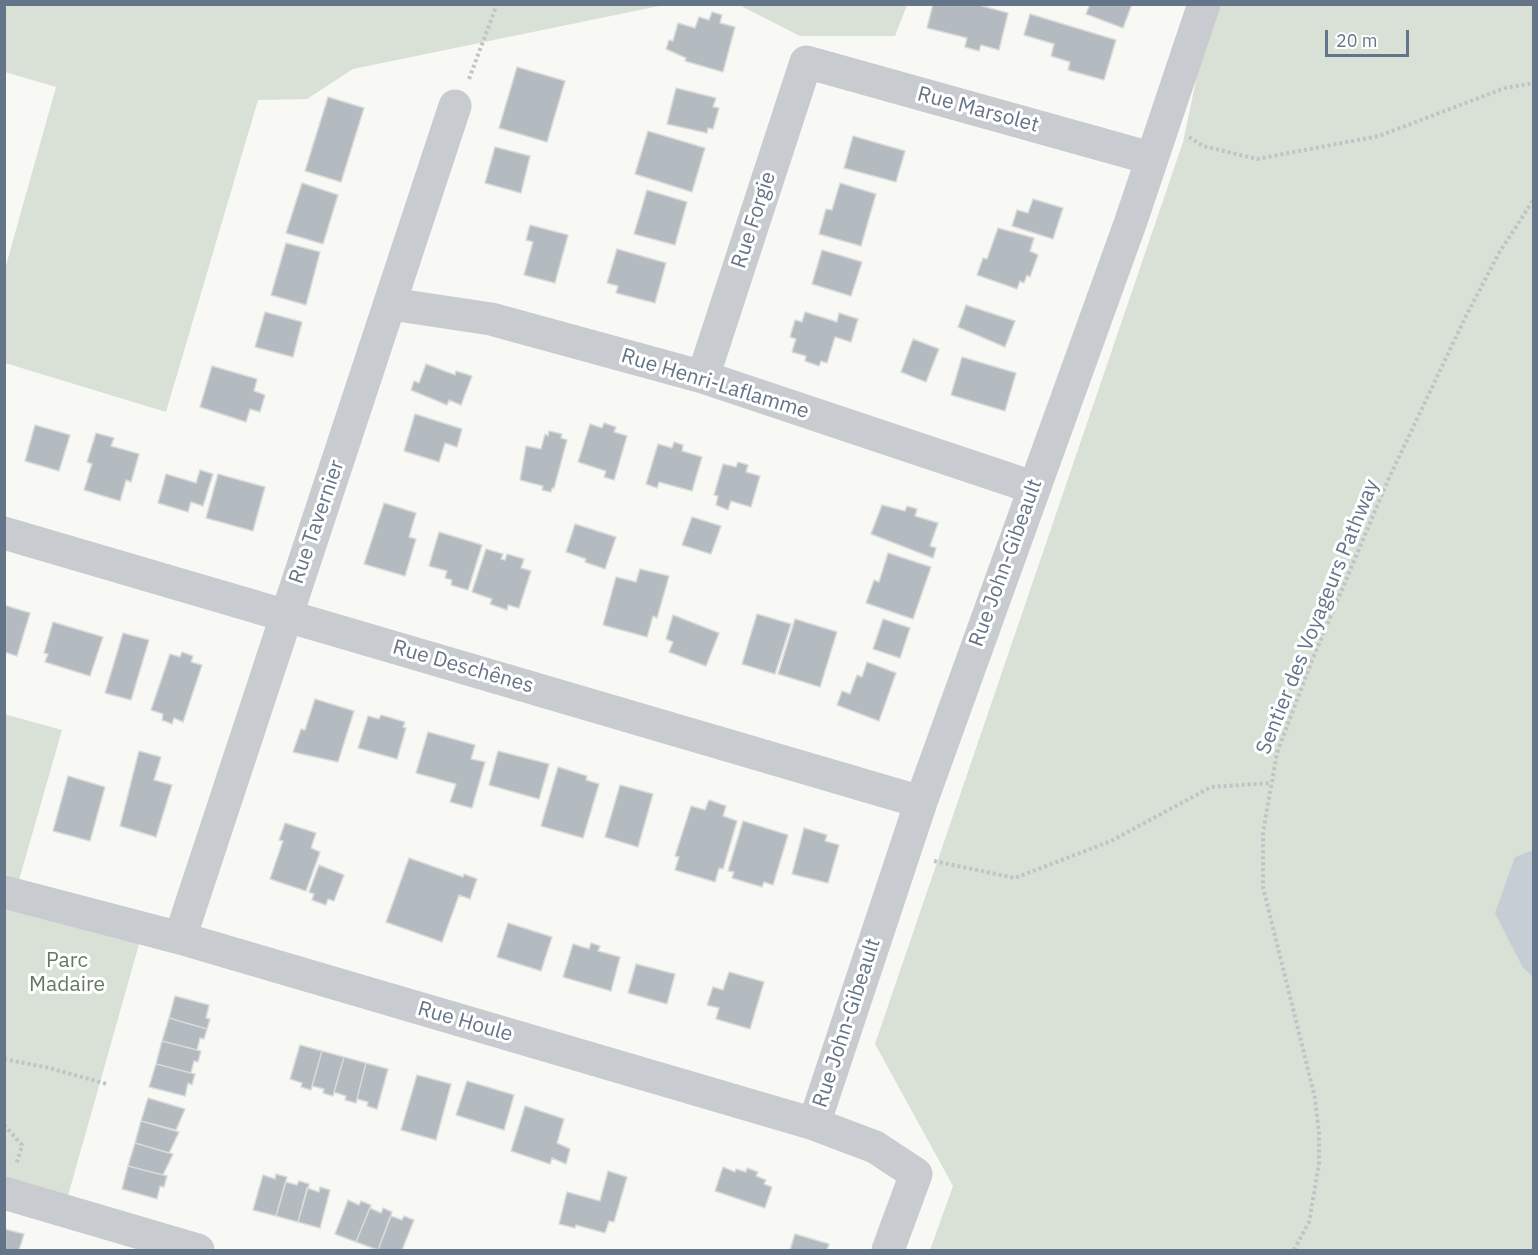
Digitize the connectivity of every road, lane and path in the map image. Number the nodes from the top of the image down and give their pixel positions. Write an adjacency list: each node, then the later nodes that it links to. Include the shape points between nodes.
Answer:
1 (497, 4): 5 (path, via 476,66)
2 (1204, 4): 6 (street, Rue John-Gibeault)
3 (806, 62): 7 (street, Rue Marsolet); 10 (street, Rue Forgie)
4 (1533, 83): 6 (path, via 1505,88 1379,136 1257,159 1203,146)
5 (455, 106): 9 (street, Rue Tavernier)
6 (1163, 121): 7 (street, Rue John-Gibeault)
7 (1150, 158): 11 (street, Rue John-Gibeault, via 1131,221)
8 (1533, 199): 14 (path, Sentier des Voyageurs Pathway, via 1466,316 1389,478 1311,663 1277,753)
9 (391, 304): 10 (street, Rue Henri-Laflamme, via 491,319); 13 (street, Rue Tavernier)
10 (703, 377): 11 (street, Rue Henri-Laflamme)
11 (1032, 487): 15 (street, Rue John-Gibeault)
12 (4, 533): 13 (street, Rue Deschênes)
13 (286, 615): 15 (street, Rue Deschênes); 18 (street, Rue Tavernier)
14 (1271, 783): 16 (path, via 1211,787 1111,841 1015,878); 26 (path, Sentier des Voyageurs Pathway, via 1263,832 1263,887 1315,1098 1319,1133 1319,1164 1309,1221)
15 (921, 802): 16 (street, Rue John-Gibeault)
16 (903, 855): 21 (street, Rue John-Gibeault)
17 (4, 892): 18 (street, Rue Houle)
18 (180, 938): 21 (street, Rue Houle)
19 (4, 1059): 20 (path)
20 (107, 1084)
21 (814, 1124): 25 (street, Rue Houle, via 875,1147 916,1174)
22 (4, 1125): 23 (path, via 22,1145)
23 (6, 1193): 24 (street)
24 (198, 1251)
25 (888, 1251)
26 (1294, 1251)

